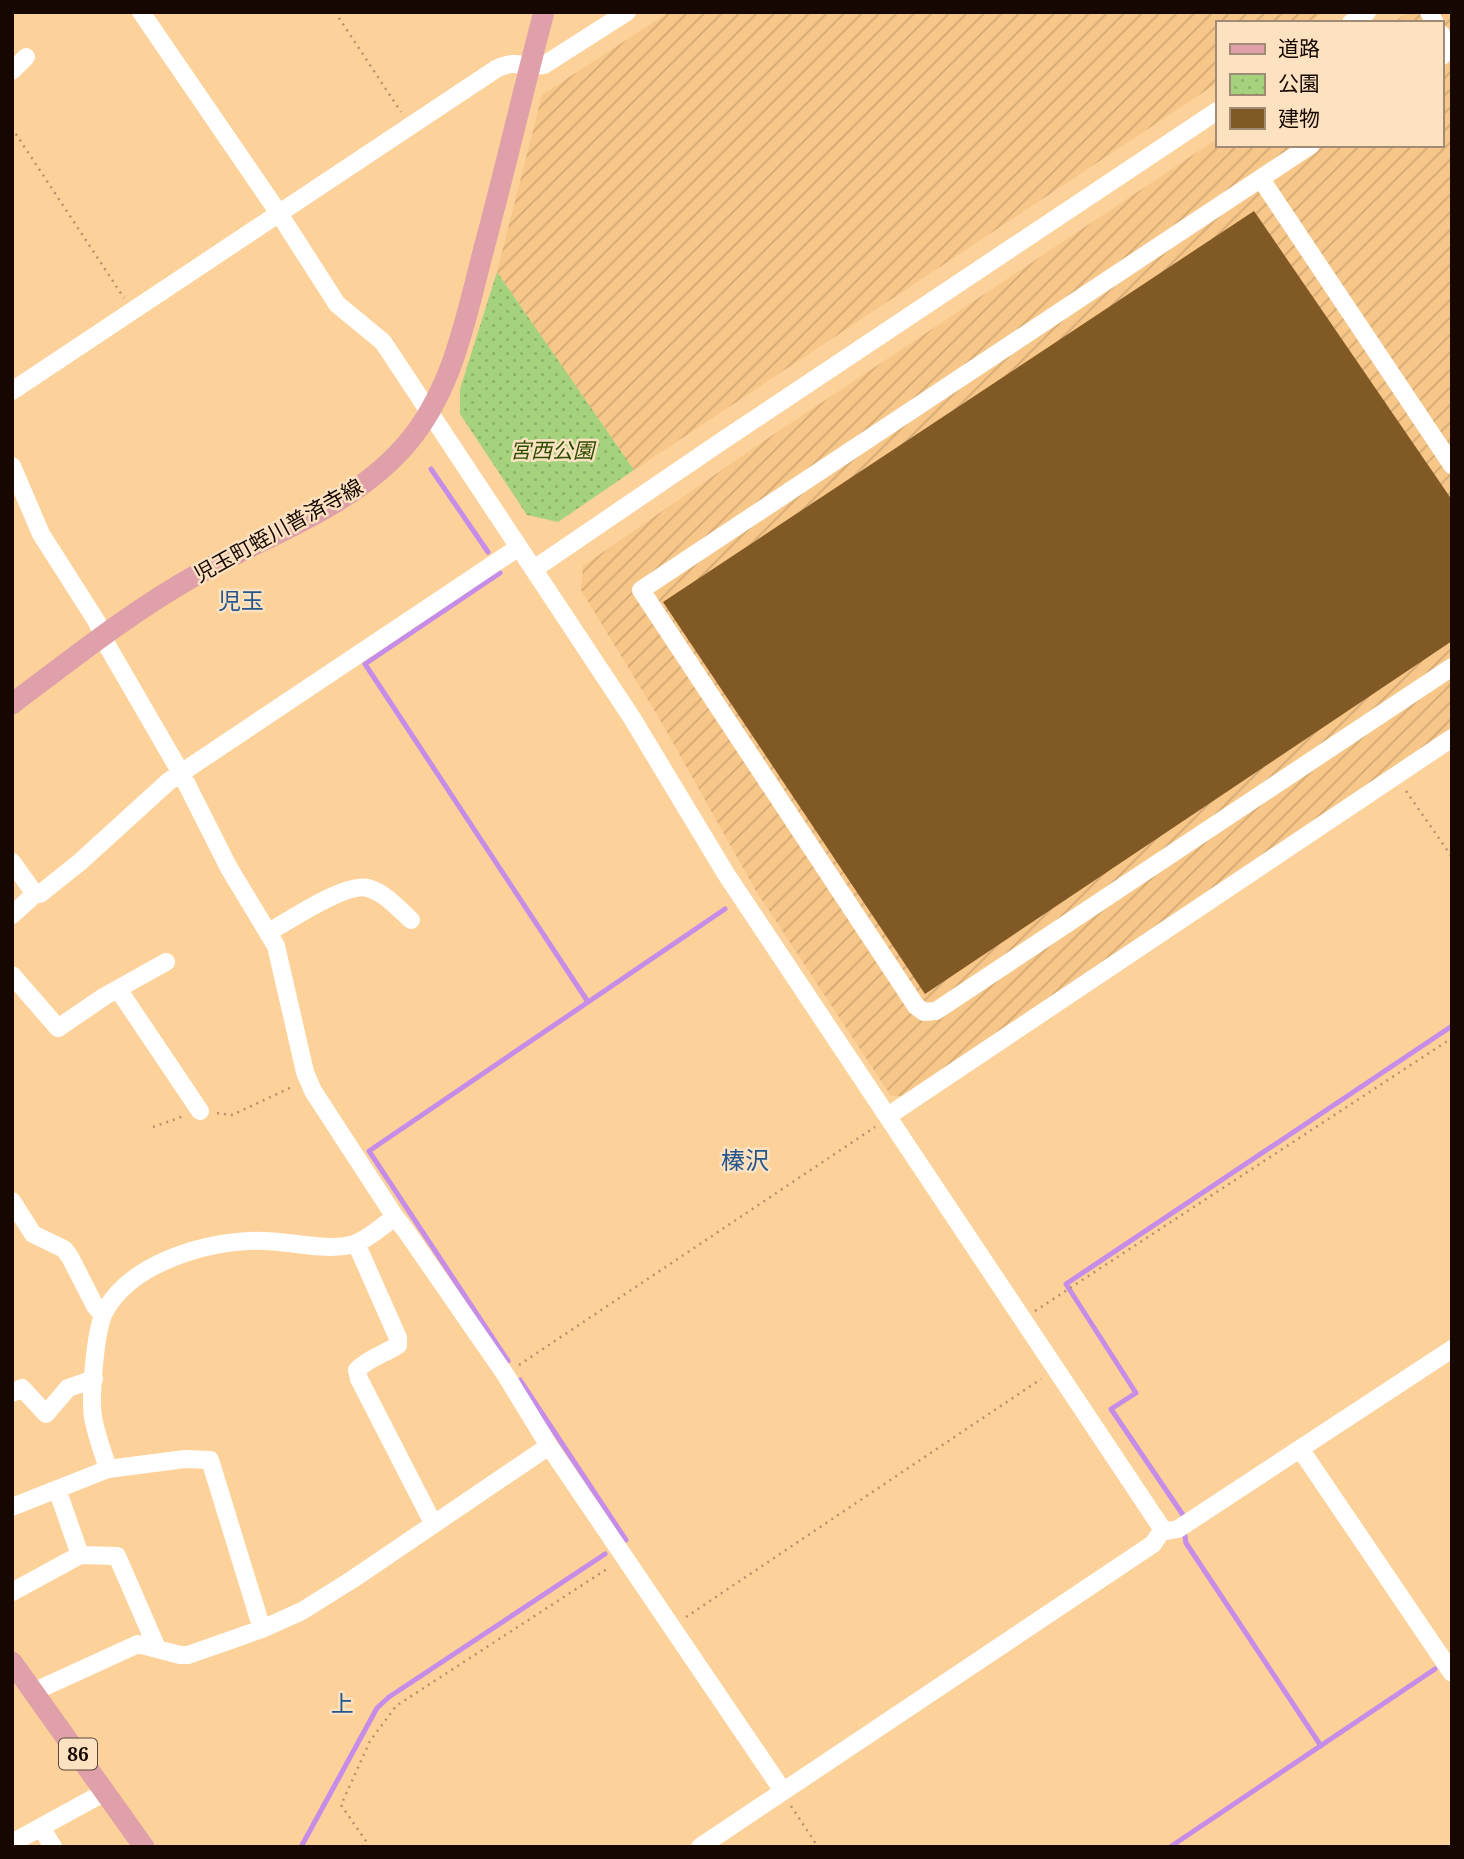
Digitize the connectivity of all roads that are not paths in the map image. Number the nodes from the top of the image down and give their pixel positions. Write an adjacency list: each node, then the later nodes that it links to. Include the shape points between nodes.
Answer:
1 (141, 12): 10 (street)
2 (544, 12): 5 (main road, 児玉町蛭川普済寺線)
3 (627, 12): 5 (street, via 553,61)
4 (26, 57): 6 (street)
5 (530, 67): 10 (street, via 518,62 503,66); 12 (main road, 児玉町蛭川普済寺線, via 458,346)
6 (12, 71)
7 (1216, 112): 16 (street)
8 (1308, 147): 9 (street)
9 (1261, 179): 13 (street); 18 (street, via 641,590 924,1012 936,1012)
10 (278, 212): 11 (street); 12 (street, via 337,304 383,342)
11 (12, 391)
12 (429, 414): 15 (street); 17 (main road, 児玉町蛭川普済寺線, via 391,461 355,490 198,573)
13 (1452, 465)
14 (12, 466): 17 (street, via 41,534)
15 (519, 547): 16 (street); 21 (street)
16 (534, 569): 31 (street, via 632,718 726,874)
17 (103, 635): 19 (main road, 児玉町蛭川普済寺線); 21 (street)
18 (1452, 667)
19 (12, 704)
20 (1452, 738): 31 (street)
21 (181, 773): 23 (street, via 80,862); 26 (street, via 229,867)
22 (12, 862): 23 (street)
23 (34, 894): 24 (street)
24 (12, 915)
25 (411, 920): 26 (street, via 379,893 363,887 342,892)
26 (269, 932): 33 (street, via 281,961 308,1080)
27 (166, 962): 29 (street)
28 (12, 975): 29 (street, via 58,1028)
29 (118, 989): 30 (street)
30 (200, 1111)
31 (888, 1116): 45 (street, via 1158,1520)
32 (12, 1201): 35 (street, via 33,1234 71,1256)
33 (395, 1217): 34 (street); 39 (street, via 505,1374)
34 (356, 1243): 35 (street, via 328,1247 274,1240 212,1245 139,1273); 44 (street, via 398,1338 398,1345 357,1370 359,1379)
35 (103, 1315): 37 (street)
36 (1452, 1349): 40 (street)
37 (94, 1380): 38 (street, via 68,1388 46,1414 22,1388); 41 (street, via 93,1416)
38 (12, 1393)
39 (549, 1446): 44 (street); 54 (street)
40 (1301, 1450): 45 (street, via 1178,1529); 51 (street)
41 (108, 1469): 42 (street); 48 (street, via 210,1460)
42 (57, 1489): 43 (street); 46 (street)
43 (12, 1507)
44 (433, 1524): 48 (street, via 353,1580)
45 (1161, 1532): 54 (street, via 1153,1544)
46 (80, 1555): 47 (street); 49 (street, via 117,1556)
47 (12, 1592)
48 (262, 1629): 49 (street, via 188,1655)
49 (157, 1648): 52 (street, via 138,1644)
50 (12, 1662): 52 (main road, 86)
51 (1452, 1673)
52 (33, 1692): 53 (main road, 86)
53 (105, 1791): 55 (street); 58 (main road, 86)
54 (783, 1791): 59 (street)
55 (41, 1827): 56 (street); 57 (street)
56 (12, 1843)
57 (53, 1847)
58 (144, 1847)
59 (700, 1847)

